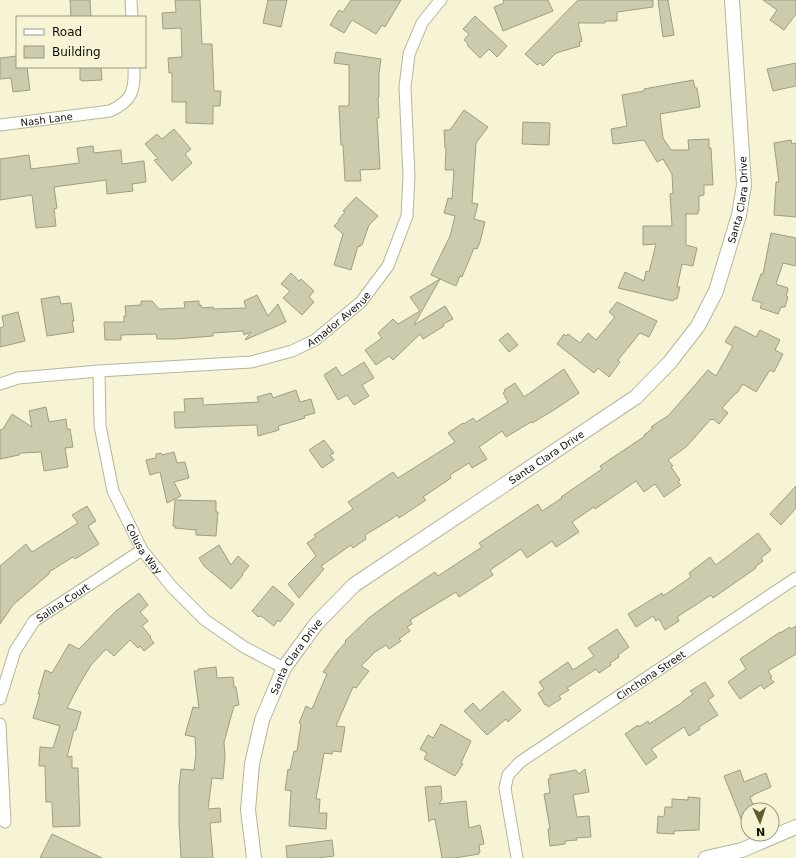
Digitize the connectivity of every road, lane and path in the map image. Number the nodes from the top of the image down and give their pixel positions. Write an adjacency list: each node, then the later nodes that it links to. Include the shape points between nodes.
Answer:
1 (131, 0): 4 (street)
2 (442, 0): 7 (street, Amador Avenue, via 422,23 409,54 405,87 409,176 407,216 388,266 361,302 315,340 292,351 251,362)
3 (732, 0): 11 (street, Santa Clara Drive, via 744,185 739,215 716,290 698,326 670,362 636,397 354,585 316,624)
4 (132, 16)
5 (134, 68): 6 (street, Nash Lane, via 133,92 122,106 93,114)
6 (0, 125)
7 (99, 371): 8 (street, Amador Avenue, via 18,378); 9 (street, Colusa Way, via 100,426 113,491)
8 (0, 384)
9 (142, 550): 11 (street, Colusa Way, via 172,587 205,620 244,647); 12 (street, Salina Court, via 34,621 15,651)
10 (796, 578): 17 (street, Cinchona Street, via 520,762 508,775 506,788)
11 (284, 668): 16 (street, Santa Clara Drive, via 262,720 252,764 248,810)
12 (0, 699)
13 (0, 724): 14 (street)
14 (5, 822)
15 (796, 827): 18 (street, via 742,850)
16 (254, 858)
17 (517, 858)
18 (706, 858)

